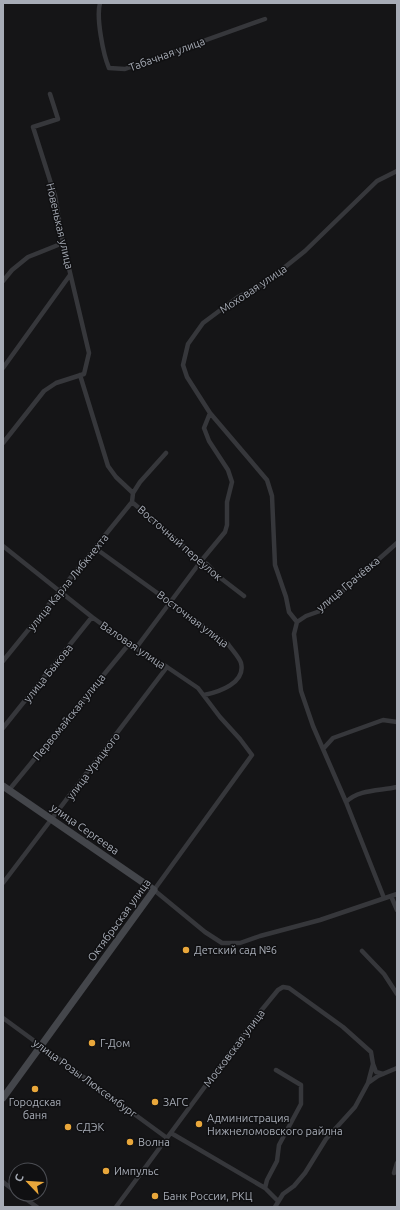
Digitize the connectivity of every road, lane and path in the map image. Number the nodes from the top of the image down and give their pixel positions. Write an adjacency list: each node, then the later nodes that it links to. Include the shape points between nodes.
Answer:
1 (100, 3): 2 (street, Табачная улица, via 98,19 109,68 125,69)
2 (265, 19)
3 (50, 94): 5 (street, Новенькая улица, via 58,119 33,127 55,196)
4 (397, 171): 10 (street, Моховая улица, via 377,181 299,256 203,323 188,344 183,364 187,377)
5 (63, 243): 6 (street, Новенькая улица); 7 (street, via 28,256)
6 (70, 275): 8 (street); 9 (street, Новенькая улица, via 89,353 84,374)
7 (3, 281)
8 (3, 368)
9 (80, 375): 11 (street, via 56,383 44,391); 13 (street, Восточный переулок, via 108,466)
10 (210, 413): 18 (street, via 204,428 232,482 226,502 225,532); 23 (street, Моховая улица, via 268,480 272,496 275,565 289,612)
11 (3, 443)
12 (166, 453): 13 (street)
13 (133, 493): 14 (street, Восточный переулок)
14 (132, 502): 17 (street, улица Карла Либкнехта); 18 (street, Восточный переулок)
15 (397, 543): 23 (street, улица Грачёвка, via 320,611)
16 (3, 546): 19 (street, Валовая улица)
17 (95, 548): 19 (street, улица Карла Либкнехта); 21 (street, Восточная улица)
18 (201, 561): 20 (street, Восточный переулок); 21 (street)
19 (60, 591): 22 (street, Валовая улица); 26 (street, улица Карла Либкнехта)
20 (244, 596)
21 (170, 602): 25 (street); 28 (street, Восточная улица, via 228,644 241,662 241,669 232,685)
22 (92, 617): 24 (street, Валовая улица); 30 (street, улица Быкова)
23 (297, 622): 31 (street, via 294,634 301,691)
24 (129, 644): 25 (street, Валовая улица); 34 (street, Первомайская улица)
25 (136, 648): 27 (street, Валовая улица)
26 (3, 661)
27 (166, 667): 28 (street, Валовая улица, via 198,688); 36 (street, улица Урицкого)
28 (204, 695): 32 (street, Валовая улица)
29 (397, 722): 31 (street, via 383,720 333,738)
30 (3, 728)
31 (323, 749): 35 (street)
32 (252, 755): 38 (street, Октябрьская улица)
33 (397, 787): 35 (street, via 352,796)
34 (6, 788): 36 (main road, улица Сергеева)
35 (346, 802): 41 (street)
36 (52, 820): 37 (street, улица Урицкого); 38 (main road, улица Сергеева)
37 (3, 883)
38 (154, 890): 41 (street, via 222,943 240,943); 46 (main road, Октябрьская улица)
39 (397, 894): 40 (street)
40 (391, 896): 41 (street); 42 (street)
41 (384, 898)
42 (397, 910)
43 (362, 951): 44 (street, via 384,974)
44 (397, 994)
45 (3, 1018): 46 (street, улица Розы Люксембург)
46 (42, 1046): 52 (main road, Октябрьская улица); 54 (street, улица Розы Люксембург)
47 (373, 1064): 50 (street, via 376,1072); 51 (street); 53 (street, Московская улица, via 371,1052 361,1042 289,988 283,987 260,1012)
48 (397, 1068): 50 (street)
49 (276, 1070): 57 (street, via 301,1085 301,1104 279,1145 278,1161)
50 (383, 1074): 51 (street)
51 (368, 1083): 58 (street, via 355,1107 326,1139 305,1174)
52 (3, 1098)
53 (171, 1133): 54 (street, Московская улица); 57 (street)
54 (167, 1138): 59 (street, Московская улица)
55 (397, 1163): 56 (street)
56 (394, 1173)
57 (265, 1188): 58 (street)
58 (278, 1201): 60 (street)
59 (116, 1207)
60 (275, 1207)

